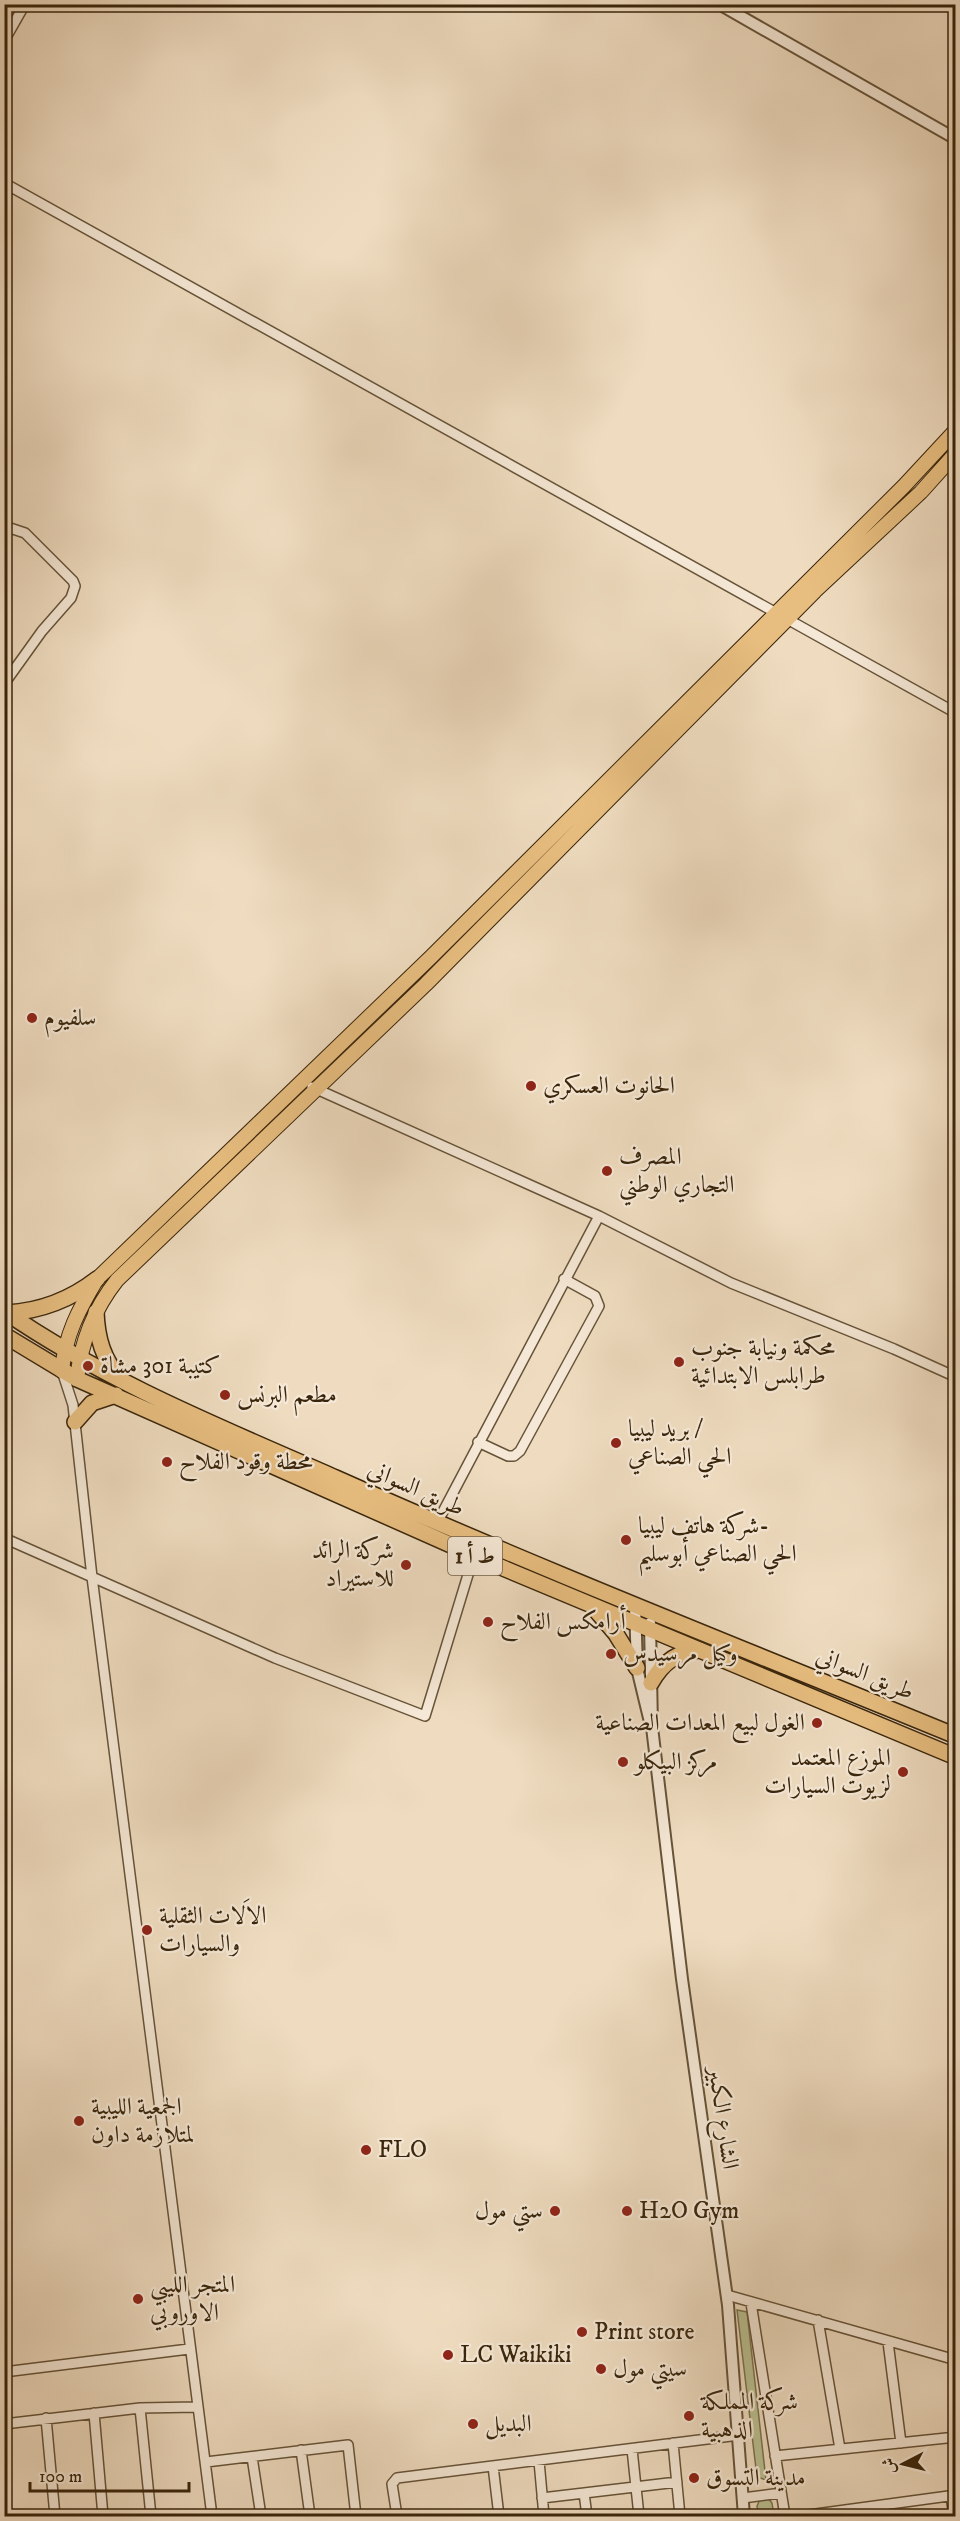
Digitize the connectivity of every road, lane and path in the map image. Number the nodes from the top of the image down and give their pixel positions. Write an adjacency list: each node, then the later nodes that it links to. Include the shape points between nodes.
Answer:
1 (25, 4): 3 (street)
2 (719, 4): 4 (street)
3 (4, 41)
4 (956, 139)
5 (4, 183): 9 (street)
6 (956, 430): 9 (main road)
7 (956, 453): 10 (main road)
8 (5, 528): 11 (street, via 25,533 75,586 71,598)
9 (776, 612): 10 (street); 13 (main road)
10 (788, 620): 12 (street); 14 (main road)
11 (4, 684)
12 (956, 713)
13 (301, 1083): 14 (street); 17 (main road)
14 (317, 1089): 15 (street); 19 (main road, via 117,1280)
15 (600, 1216): 16 (street); 24 (street, via 730,1283)
16 (564, 1278): 29 (street); 29 (street, via 595,1296 599,1306 520,1451 508,1456)
17 (98, 1279): 18 (highway, via 65,1300 27,1311); 21 (main road, via 77,1312)
18 (6, 1312): 21 (highway, طريق السواني)
19 (96, 1312): 22 (main road); 26 (highway, via 100,1343)
20 (4, 1335): 23 (highway, طريق السواني / ط أ 1)
21 (63, 1351): 22 (highway, طريق السواني); 23 (main road)
22 (79, 1359): 25 (main road); 26 (highway, طريق السواني)
23 (62, 1371): 25 (highway, طريق السواني / ط أ 1); 27 (street)
24 (956, 1377)
25 (77, 1379): 26 (highway, طريق السواني / ط أ 1); 27 (street)
26 (121, 1389): 28 (highway, via 92,1403); 30 (highway, طريق السواني); 32 (highway, طريق السواني / ط أ 1)
27 (73, 1405): 28 (street)
28 (75, 1422): 33 (street)
29 (478, 1442): 30 (street)
30 (437, 1523): 35 (highway, طريق السواني)
31 (4, 1538): 33 (street)
32 (474, 1555): 33 (street, via 425,1716 275,1658); 34 (highway, طريق السواني / ط أ 1)
33 (92, 1577): 48 (street)
34 (590, 1604): 37 (highway, طريق السواني / ط أ 1); 39 (highway, via 616,1634)
35 (635, 1605): 36 (highway, طريق السواني); 37 (street, الشارع الكبير)
36 (650, 1611): 37 (street, الشارع الكبير); 42 (highway, طريق السواني)
37 (642, 1627): 38 (highway, طريق السواني / ط أ 1); 39 (street, الشارع الكبير); 40 (street, الشارع الكبير)
38 (704, 1650): 40 (highway, via 678,1654 666,1662); 43 (highway, طريق السواني / ط أ 1)
39 (637, 1668): 41 (street, الشارع الكبير)
40 (651, 1683): 41 (street, الشارع الكبير)
41 (651, 1727): 44 (street, الشارع الكبير)
42 (956, 1736)
43 (956, 1757)
44 (727, 2295): 45 (street); 56 (street, الشارع الكبير)
45 (751, 2303): 46 (street); 63 (street)
46 (818, 2320): 47 (street); 62 (street)
47 (888, 2342): 49 (street); 59 (street)
48 (189, 2349): 50 (street); 51 (street)
49 (956, 2360)
50 (4, 2372)
51 (197, 2407): 52 (street); 66 (street)
52 (140, 2408): 53 (street); 79 (street)
53 (94, 2413): 54 (street); 78 (street)
54 (46, 2418): 55 (street); 77 (street)
55 (4, 2424)
56 (739, 2435): 58 (street); 75 (street, الشارع الكبير)
57 (956, 2437): 59 (street)
58 (673, 2443): 60 (street); 68 (street)
59 (901, 2443): 62 (street)
60 (632, 2449): 65 (street); 69 (street)
61 (301, 2450): 64 (street); 82 (street); 83 (street, via 348,2445)
62 (840, 2450): 63 (street)
63 (775, 2456): 71 (street)
64 (252, 2457): 66 (street); 81 (street)
65 (538, 2461): 67 (street); 74 (street)
66 (206, 2462): 80 (street)
67 (493, 2466): 84 (street, via 397,2478 392,2484); 85 (street)
68 (677, 2482): 69 (street); 89 (street)
69 (636, 2487): 70 (street); 88 (street)
70 (584, 2493): 74 (street); 87 (street)
71 (781, 2493): 75 (street); 91 (street)
72 (953, 2495): 92 (street); 93 (street)
73 (4, 2497): 76 (street)
74 (542, 2498): 86 (street)
75 (743, 2498): 90 (street, الشارع الكبير)
76 (7, 2517)
77 (55, 2517)
78 (103, 2517)
79 (151, 2517)
80 (212, 2517)
81 (261, 2517)
82 (310, 2517)
83 (356, 2517)
84 (397, 2517)
85 (499, 2517)
86 (544, 2517)
87 (587, 2517)
88 (639, 2517)
89 (680, 2517)
90 (744, 2517)
91 (785, 2517)
92 (801, 2517)
93 (954, 2517)

